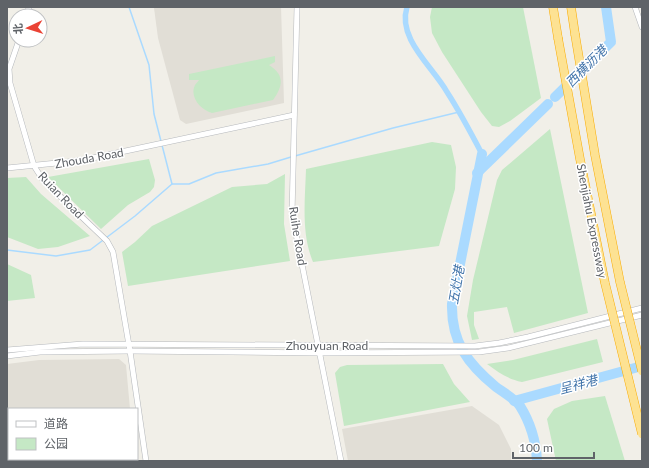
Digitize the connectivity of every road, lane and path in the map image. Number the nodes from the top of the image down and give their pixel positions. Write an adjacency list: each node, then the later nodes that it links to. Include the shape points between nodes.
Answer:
1 (297, 7): 7 (street, Ruihe Road)
2 (554, 7): 19 (highway, Shenjiahu Expressway, bridge, via 580,159 605,282)
3 (572, 7): 18 (highway, Shenjiahu Expressway, bridge, via 594,156 620,282)
4 (635, 7): 5 (street)
5 (642, 26)
6 (16, 48): 8 (street, Ruian Road, via 9,69 10,83)
7 (294, 115): 8 (street, Zhouda Road, via 88,159); 13 (street, Ruihe Road, via 292,214)
8 (34, 166): 9 (street, Zhouda Road); 12 (street, Ruian Road, via 44,180 107,241 113,252)
9 (7, 168)
10 (642, 308): 13 (street, Zhouyuan Road, via 528,337 475,346)
11 (642, 315): 16 (street, Zhouyuan Road, via 508,348 479,352)
12 (128, 344): 13 (street, Zhouyuan Road); 14 (street, Zhouyuan Road, via 84,344); 15 (street)
13 (317, 344): 16 (street, Ruihe Road)
14 (7, 350)
15 (130, 351): 16 (street, Zhouyuan Road); 17 (street, Zhouyuan Road, via 40,352); 20 (street)
16 (319, 353): 21 (street, Ruihe Road)
17 (7, 356)
18 (642, 371)
19 (642, 434)
20 (146, 461)
21 (341, 461)

